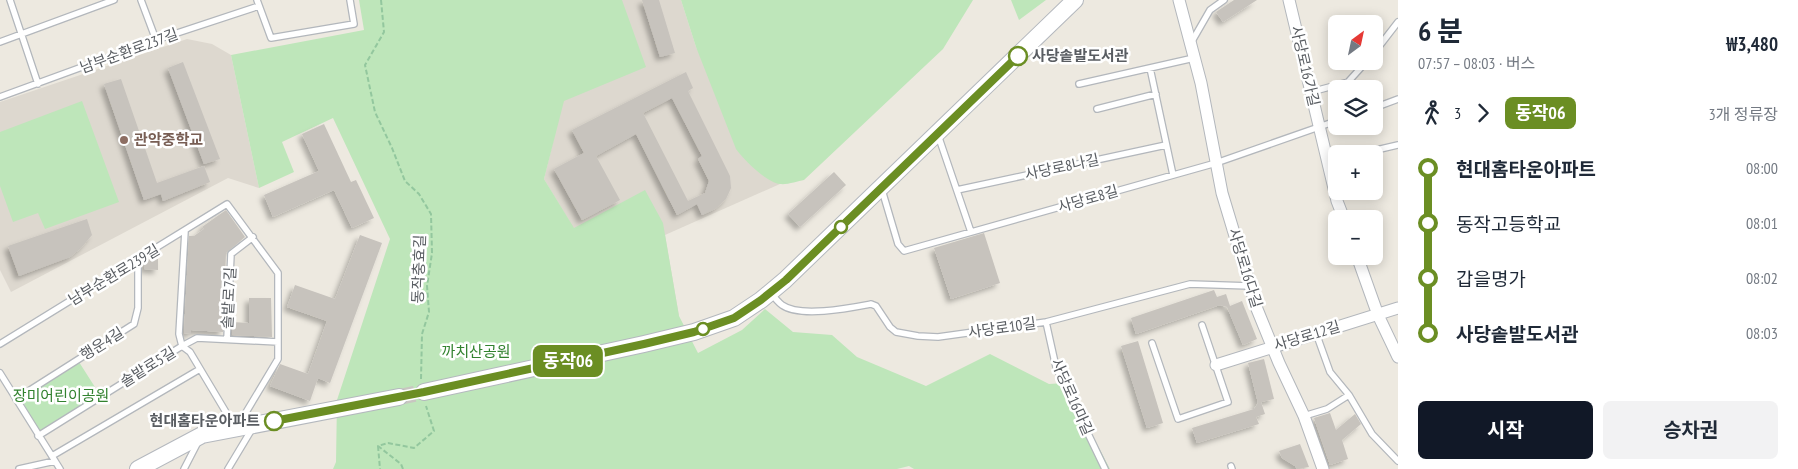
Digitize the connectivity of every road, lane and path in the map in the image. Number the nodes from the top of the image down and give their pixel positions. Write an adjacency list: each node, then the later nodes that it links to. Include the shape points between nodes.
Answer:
1 (10, 0): 12 (lane)
2 (114, 0): 12 (lane)
3 (141, 0): 13 (lane)
4 (350, 0): 10 (lane, via 354,24 272,38)
5 (381, 0): 61 (path, 동작충효길, via 384,32 365,65 374,112 405,181 419,194 430,214 429,312 422,334)
6 (1076, 0): 30 (street)
7 (1179, 0): 16 (street, 사당로16다길)
8 (1224, 0): 16 (lane, via 1210,10)
9 (1289, 0): 22 (street, 사당로16가길)
10 (258, 3): 13 (lane, 남부순환로237길)
11 (1398, 22): 14 (lane)
12 (22, 35): 15 (lane); 20 (lane)
13 (156, 40): 20 (lane, 남부순환로237길)
14 (1383, 41)
15 (0, 42)
16 (1190, 44): 17 (street, 사당로16다길)
17 (1194, 58): 18 (lane); 35 (street, 사당로16다길)
18 (1150, 68): 21 (lane); 23 (lane)
19 (1359, 70): 22 (lane, via 1348,82)
20 (38, 84): 24 (lane, 남부순환로237길)
21 (1079, 84)
22 (1312, 92): 29 (street, 사당로16가길)
23 (1156, 94): 27 (lane); 31 (lane)
24 (0, 97)
25 (1398, 99): 26 (lane)
26 (1383, 105)
27 (1097, 109)
28 (1328, 124): 29 (lane, 사당로8길)
29 (1320, 127): 34 (street, 사당로16가길); 35 (lane, 사당로8길)
30 (938, 133): 37 (street); 38 (lane)
31 (1166, 145): 36 (lane); 38 (lane, 사당로8나길)
32 (1398, 145): 33 (lane)
33 (1383, 148)
34 (1328, 149)
35 (1216, 163): 36 (lane, 사당로8길); 44 (street, 사당로16다길)
36 (1173, 175): 40 (lane, 사당로8길)
37 (881, 188): 40 (lane, 사당로8길, via 898,244 904,252); 45 (street)
38 (957, 190): 40 (lane)
39 (185, 231): 41 (lane, 남부순환로239길, via 226,204); 42 (lane, 남부순환로239길); 55 (lane, 솔밭로5길, via 179,334)
40 (971, 232)
41 (253, 237): 51 (lane, 솔밭로7길, via 231,254); 52 (lane, via 278,273)
42 (138, 260): 54 (lane, 남부순환로239길); 64 (lane, 행운4길, via 138,308 134,324)
43 (1360, 265): 47 (street)
44 (1250, 286): 48 (lane, 사당로10길, via 1190,284); 56 (street, 사당로16다길)
45 (770, 293): 48 (lane, 사당로10길, via 782,305 796,310 833,311 871,304 896,332 918,336 938,337); 61 (street, via 734,318 694,332)
46 (1398, 308): 47 (street, 사당로12길)
47 (1378, 315): 50 (street, 사당로12길); 57 (street)
48 (1046, 322): 80 (lane, 사당로16마길, via 1056,367)
49 (1202, 325): 58 (lane)
50 (1316, 333): 56 (street, 사당로12길); 62 (lane, via 1330,372)
51 (227, 339): 52 (lane, 솔밭로7길); 55 (lane, 솔밭로7길, via 197,338)
52 (278, 342): 67 (lane, via 278,359)
53 (1152, 343): 58 (lane, via 1178,419 1228,402)
54 (0, 344)
55 (182, 346): 59 (lane, 솔밭로5길); 69 (lane, 솔밭로5길)
56 (1272, 347): 58 (street, 사당로12길); 65 (street, 사당로16다길)
57 (1398, 357)
58 (1216, 365)
59 (200, 368): 67 (lane, 솔밭로5길); 71 (lane)
60 (0, 373): 64 (lane)
61 (424, 394): 70 (path, 동작충효길, via 434,431 414,448 388,443)
62 (1349, 395): 65 (lane, via 1327,410); 72 (lane, via 1372,434)
63 (399, 397): 66 (street)
64 (16, 399): 69 (lane)
65 (1304, 416): 81 (street, 사당로16다길)
66 (254, 425): 67 (street); 77 (lane)
67 (236, 429): 68 (street)
68 (202, 435): 75 (street); 76 (lane)
69 (38, 436): 71 (lane)
70 (378, 446): 78 (path); 79 (path)
71 (53, 458): 73 (lane); 74 (lane)
72 (1398, 461)
73 (19, 469)
74 (60, 469)
75 (138, 469)
76 (184, 469)
77 (228, 469)
78 (380, 469)
79 (403, 469)
80 (1105, 469)
81 (1323, 469)

